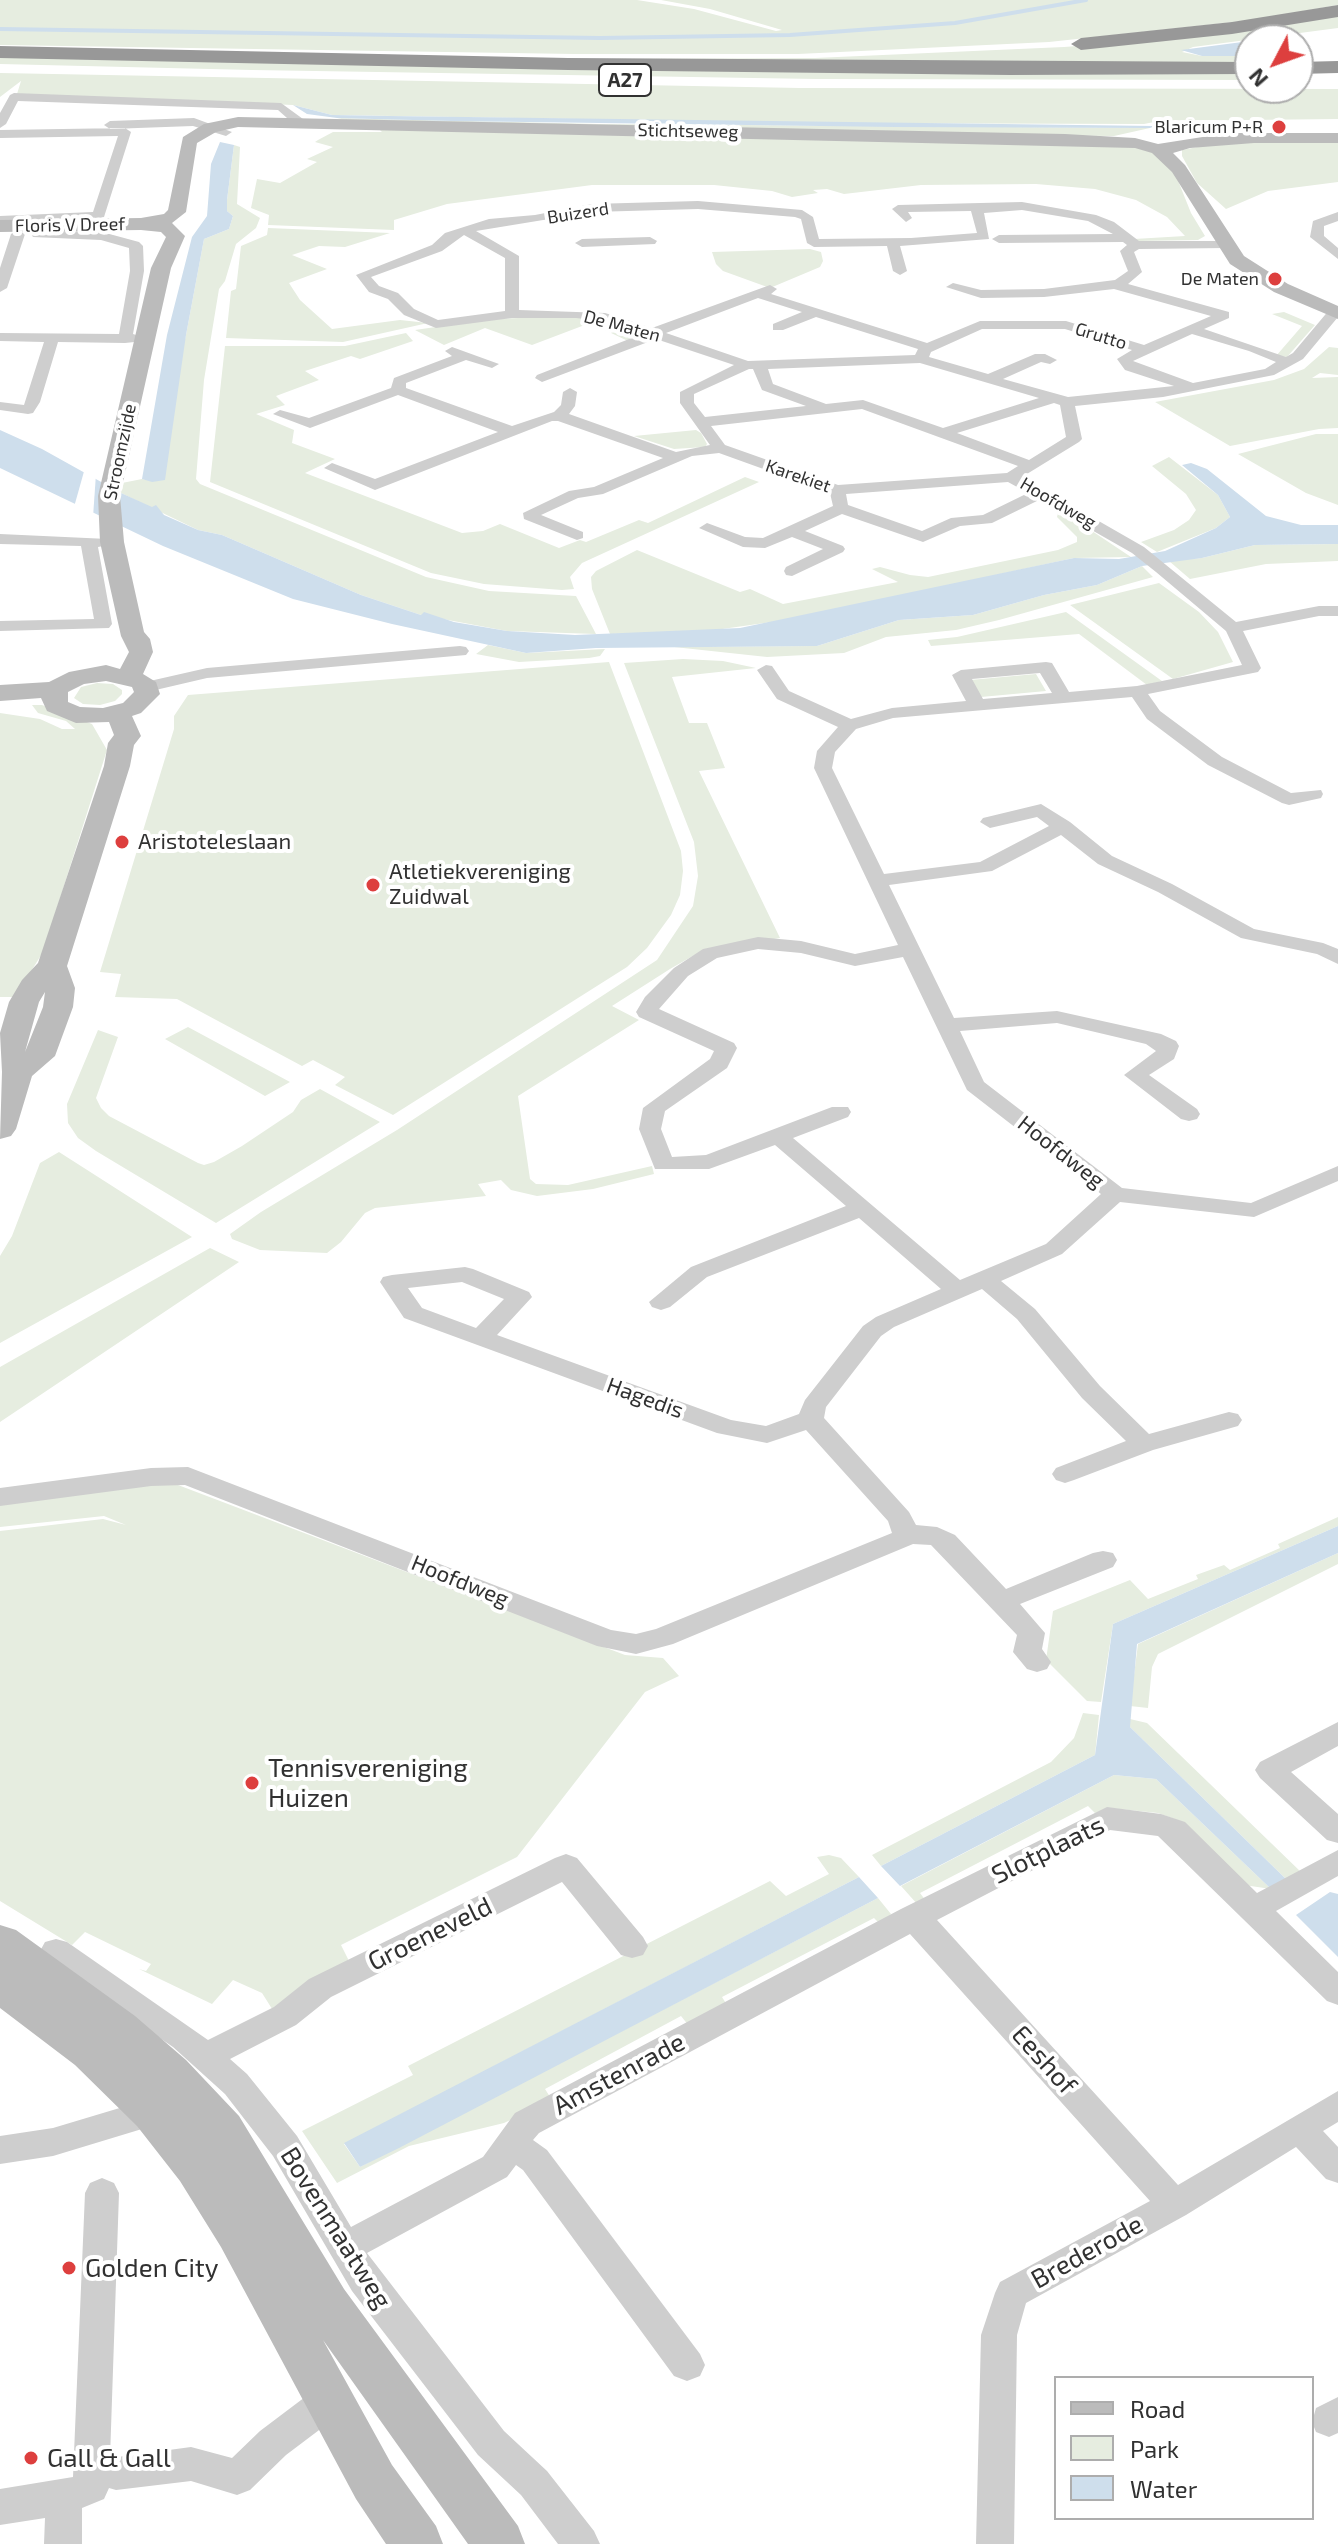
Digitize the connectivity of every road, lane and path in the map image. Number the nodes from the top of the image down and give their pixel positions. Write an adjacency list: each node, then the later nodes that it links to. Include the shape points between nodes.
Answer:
1 (1338, 11): 2 (highway)
2 (1059, 46)
3 (1016, 49): 5 (highway, A27, via 761,58)
4 (0, 52): 5 (highway, A27)
5 (100, 55): 8 (highway, A27)
6 (1338, 67): 9 (highway)
7 (0, 68): 10 (highway, A27, via 554,80)
8 (1234, 68)
9 (1314, 68)
10 (1234, 84)
11 (1314, 84): 12 (highway)
12 (1338, 84)
13 (299, 124): 14 (street, via 281,107 14,97); 15 (street, Stichtseweg); 17 (street, Stichtseweg)
14 (0, 129): 15 (street, via 180,123); 25 (street, Floris V Dreef, via 125,132 101,213)
15 (216, 129): 27 (street, via 206,145 194,213)
16 (1338, 138): 18 (street)
17 (1134, 140): 18 (street); 18 (street, via 1157,132)
18 (1176, 144): 34 (street, via 1179,169)
19 (789, 196): 21 (street)
20 (983, 208): 23 (street, via 898,209); 32 (street, via 975,214 984,236); 33 (street, via 1068,212 1103,223)
21 (802, 214): 24 (street, Buizerd, via 648,205 592,208); 32 (street, via 814,243)
22 (1338, 216): 35 (street, via 1318,224 1317,237)
23 (906, 218)
24 (539, 219): 28 (street, Buizerd); 31 (street, via 586,246)
25 (0, 220)
26 (135, 226): 27 (street, Floris V Dreef); 27 (street, Floris V Dreef, via 166,219); 29 (street, Floris V Dreef)
27 (169, 228): 49 (street, Stroomzijde, via 156,262 161,268)
28 (465, 230): 42 (street, via 512,256); 43 (street, Buizerd, via 437,248 363,275 374,289)
29 (5, 231): 39 (street); 49 (street, Stroomzijde, via 102,236 134,245)
30 (999, 239): 33 (street)
31 (650, 241)
32 (892, 242): 36 (street)
33 (1131, 242): 34 (street); 37 (street, via 1127,251 1135,272)
34 (1225, 244): 41 (street, via 1251,271)
35 (1338, 255)
36 (900, 271)
37 (1116, 285): 38 (street, via 1016,294); 45 (street, via 1230,316)
38 (953, 287)
39 (0, 288)
40 (815, 312): 44 (street); 46 (street, via 764,292); 52 (street)
41 (1337, 312): 55 (street, De Maten)
42 (512, 314): 43 (street, De Maten); 46 (street, De Maten, via 591,315)
43 (436, 324)
44 (778, 327)
45 (1192, 330): 51 (street); 55 (street)
46 (655, 334): 57 (street, De Maten); 58 (street)
47 (0, 337): 48 (street)
48 (52, 337): 49 (street); 64 (street, via 28,410)
49 (135, 338): 82 (street, Stroomzijde)
50 (444, 348): 53 (street)
51 (1145, 350): 52 (street, Grutto, via 1066,325 980,325); 60 (street, Grutto, via 1124,359 1130,367)
52 (925, 353): 57 (street, De Maten); 59 (street, De Maten)
53 (466, 355): 56 (street); 61 (street, via 399,381)
54 (1050, 360): 59 (street, via 1040,357)
55 (1289, 363): 60 (street, De Maten)
56 (492, 364)
57 (754, 366): 65 (street, via 767,387); 68 (street, via 687,392 687,403)
58 (542, 378)
59 (992, 378): 63 (street, De Maten)
60 (1193, 388): 63 (street, De Maten)
61 (398, 390): 66 (street, via 310,423); 69 (street)
62 (570, 392): 67 (street, via 568,406)
63 (1061, 400): 70 (street); 73 (street, Hoofdweg, via 1074,439)
64 (0, 406)
65 (827, 408): 68 (street); 70 (street, via 863,404)
66 (280, 414)
67 (559, 416): 69 (street); 72 (street)
68 (703, 422): 71 (street)
69 (511, 431): 74 (street, via 375,485)
70 (943, 433): 73 (street)
71 (720, 448): 72 (street); 76 (street, Karekiet)
72 (676, 457): 81 (street, via 531,513)
73 (1029, 465): 75 (street, Hoofdweg)
74 (332, 468)
75 (1011, 477): 76 (street, Karekiet); 77 (street, Hoofdweg)
76 (837, 490): 78 (street)
77 (1040, 493): 78 (street, via 986,520 957,521 923,537); 87 (street, Hoofdweg, via 1138,550)
78 (841, 508): 80 (street)
79 (707, 528): 80 (street, via 743,542 765,543)
80 (792, 531): 84 (street, via 837,549)
81 (577, 535)
82 (104, 537): 83 (street); 86 (street, via 103,624); 88 (street, Stroomzijde)
83 (0, 539)
84 (792, 571)
85 (1336, 612): 87 (street)
86 (0, 626)
87 (1233, 628): 93 (street, Hoofdweg, via 1252,668)
88 (133, 636): 91 (street); 92 (street, Stroomzijde, via 141,652)
89 (460, 651): 92 (street)
90 (766, 670): 101 (street, via 783,695)
91 (101, 673): 92 (street); 95 (street, via 78,677)
92 (138, 681): 99 (street, via 147,694 142,702)
93 (1137, 691): 96 (street, Hoofdweg); 103 (street, via 1153,715 1215,761 1289,799)
94 (0, 693): 95 (street)
95 (55, 695): 97 (street); 100 (street, via 64,711)
96 (1063, 697): 98 (street, Hoofdweg); 98 (street, via 1046,667 961,675)
97 (0, 701)
98 (977, 705): 101 (street, Hoofdweg, via 892,713)
99 (118, 713): 100 (street); 102 (street, via 128,736)
100 (89, 716): 102 (street)
101 (850, 725): 106 (street, Hoofdweg, via 826,751 823,768)
102 (121, 743): 112 (street, via 52,966 60,988 58,1007 40,1056 18,1072)
103 (1314, 794)
104 (990, 822): 105 (street, via 1041,810)
105 (1063, 826): 106 (street, via 985,867); 108 (street, via 1105,860 1248,934 1323,949)
106 (875, 881): 107 (street, Hoofdweg)
107 (911, 949): 109 (street, Hoofdweg); 113 (street, via 855,960 758,943 710,953 652,1001 647,1012 726,1048 719,1063 654,1108 650,1129 663,1164 709,1162)
108 (1338, 958)
109 (948, 1025): 111 (street, via 1057,1017 1153,1039 1168,1046 1166,1054 1135,1075); 115 (street, Hoofdweg, via 975,1085)
110 (840, 1112): 113 (street)
111 (1189, 1114)
112 (0, 1129)
113 (778, 1136): 116 (street)
114 (1338, 1173): 115 (street, via 1254,1210)
115 (1115, 1194): 117 (street, Hoofdweg, via 1054,1249)
116 (860, 1209): 118 (street); 119 (street, via 699,1272)
117 (986, 1280): 118 (street, Hoofdweg); 123 (street, via 1026,1314 1091,1392)
118 (959, 1292): 121 (street, Hoofdweg, via 872,1331 814,1406)
119 (661, 1302)
120 (480, 1338): 121 (street, Hagedis, via 726,1427 767,1435)
121 (811, 1419): 126 (street, via 900,1518)
122 (1229, 1420): 123 (street)
123 (1144, 1444): 124 (street)
124 (1065, 1474)
125 (0, 1497): 126 (street, Hoofdweg, via 188,1476 607,1639 636,1644 884,1549)
126 (906, 1534): 128 (street, via 942,1538)
127 (1103, 1560): 128 (street)
128 (1002, 1601): 129 (street, via 1031,1633 1027,1652)
129 (1037, 1662)
130 (1338, 1733): 131 (street, via 1270,1770)
131 (1338, 1832)
132 (1338, 1862): 133 (street)
133 (1265, 1902): 134 (street, Slotplaats, via 1174,1830 1112,1818); 139 (street, Slotplaats)
134 (912, 1918): 144 (street, Amstenrade, via 527,2123); 148 (street, Eeshof)
135 (0, 1942): 156 (street, Bovenmaatweg, via 119,2029 222,2130 327,2305)
136 (632, 1946): 140 (street, Groeneveld, via 566,1866 320,1988 285,2016)
137 (56, 1951): 140 (street, Bovenmaatweg)
138 (0, 1983): 142 (street, via 91,2052)
139 (1338, 1992)
140 (206, 2056): 149 (street, Bovenmaatweg, via 236,2084 285,2146)
141 (1338, 2105): 143 (street, Brederode)
142 (153, 2112): 145 (street, via 53,2142); 151 (street, via 220,2201)
143 (1300, 2129): 146 (street); 148 (street, Brederode)
144 (513, 2144): 149 (street, Amstenrade, via 495,2167); 150 (street, via 535,2160)
145 (0, 2150)
146 (1338, 2169)
147 (102, 2193): 152 (street)
148 (1174, 2205): 158 (street, Brederode, via 1012,2293 999,2335)
149 (344, 2248): 157 (street, Bovenmaatweg, via 491,2443 534,2483)
150 (687, 2365)
151 (330, 2400): 152 (street, via 237,2478 191,2464); 155 (street, via 374,2482)
152 (90, 2486): 153 (street); 154 (street)
153 (0, 2507)
154 (63, 2544)
155 (417, 2544)
156 (499, 2544)
157 (581, 2544)
158 (995, 2544)

